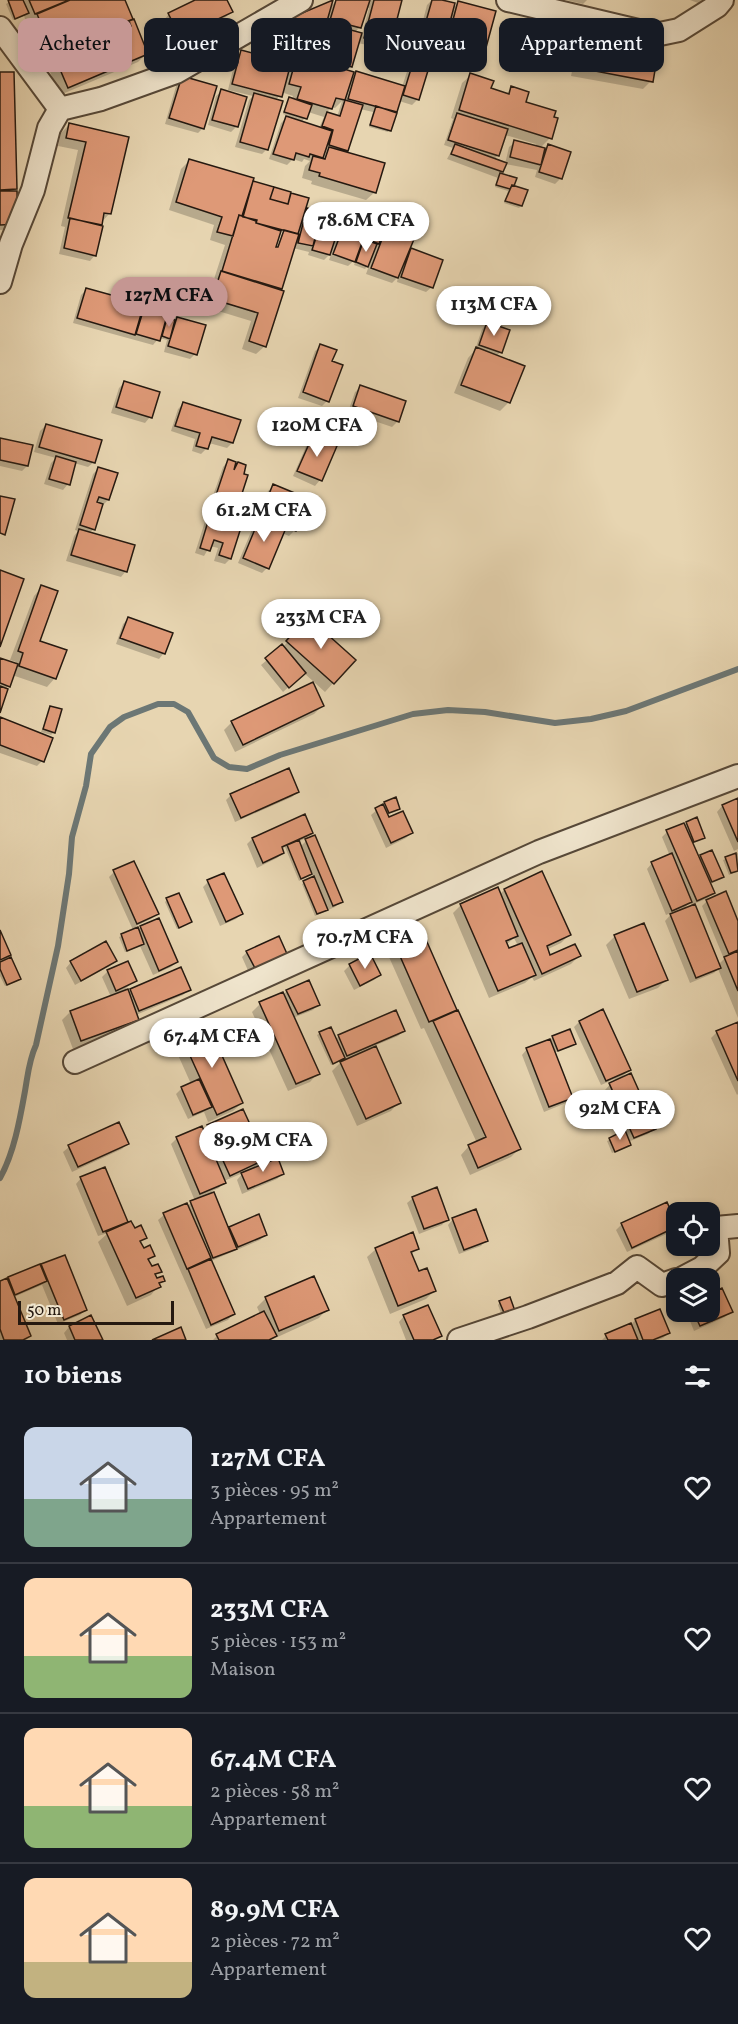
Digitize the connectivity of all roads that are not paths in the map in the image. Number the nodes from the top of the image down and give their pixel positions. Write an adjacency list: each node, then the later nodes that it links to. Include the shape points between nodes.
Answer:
1 (301, 0): 5 (street, via 176,72)
2 (508, 0): 3 (street, via 655,35 679,30)
3 (722, 0)
4 (0, 28): 5 (street)
5 (60, 109): 6 (street, via 49,128 33,190)
6 (0, 282)
7 (738, 776): 8 (street, via 539,852)
8 (75, 1062)
9 (738, 1226): 10 (street, via 716,1227 718,1252)
10 (702, 1268)
11 (666, 1284): 12 (street, via 662,1285 637,1267 616,1283)
12 (459, 1340)

